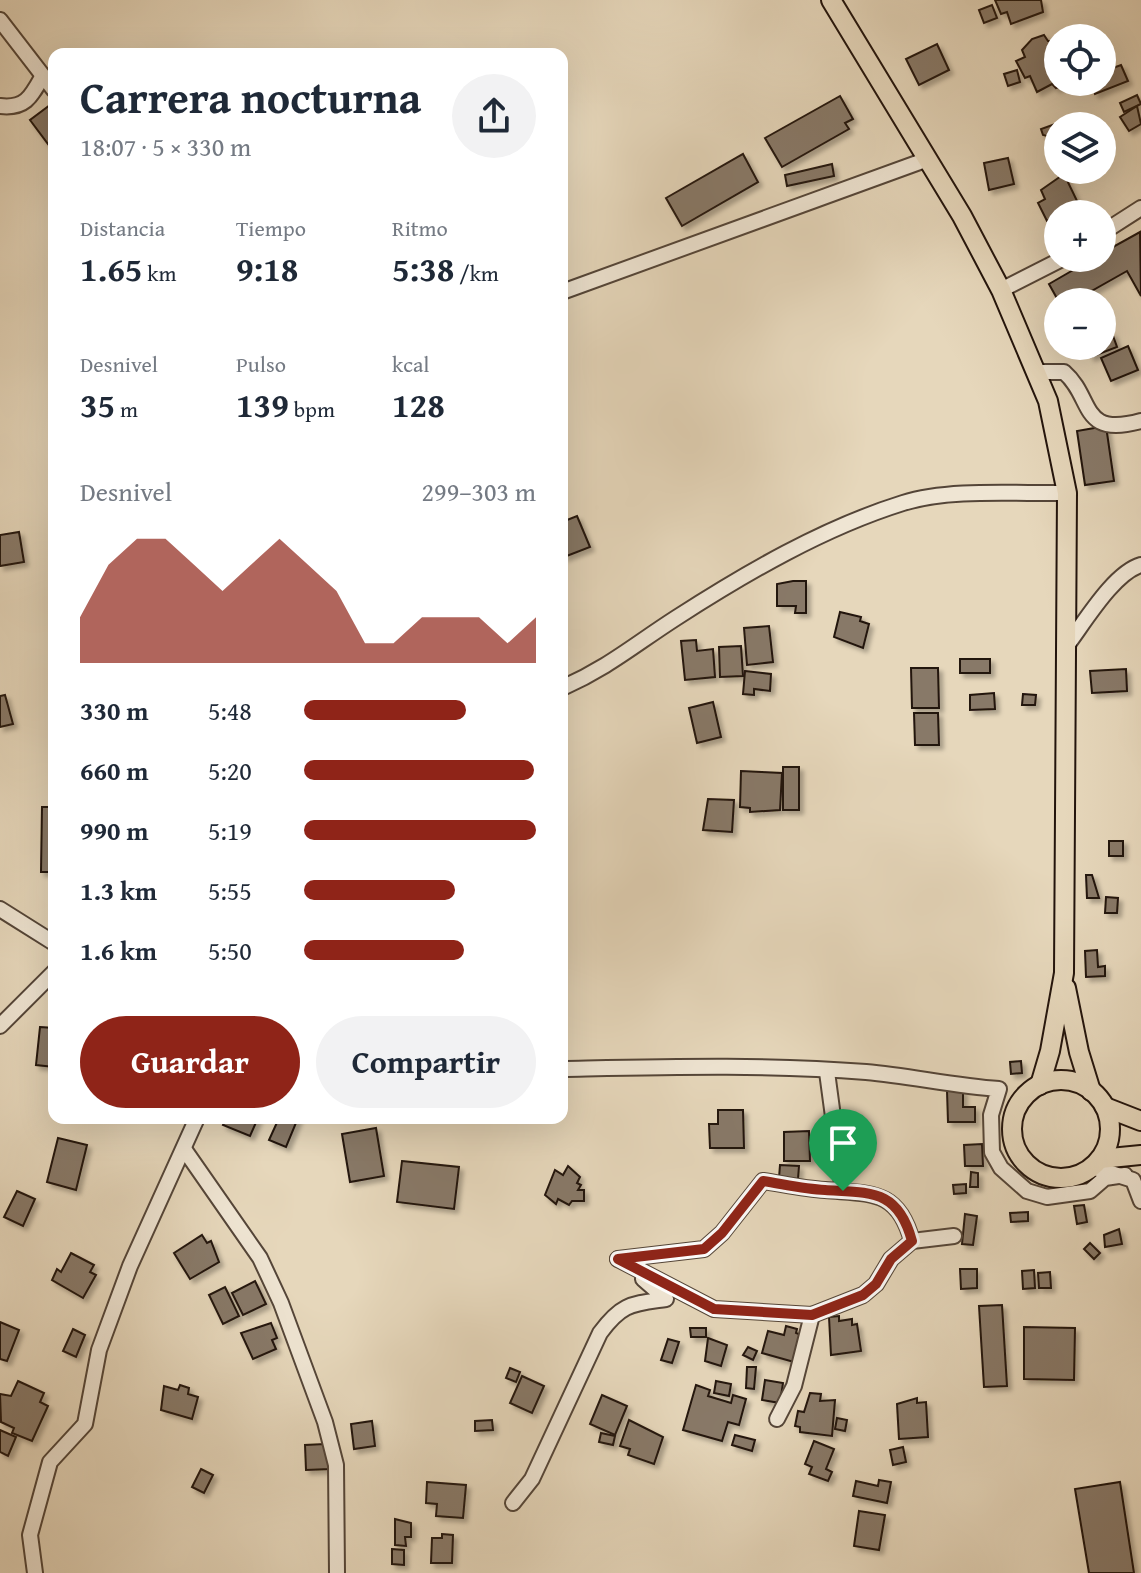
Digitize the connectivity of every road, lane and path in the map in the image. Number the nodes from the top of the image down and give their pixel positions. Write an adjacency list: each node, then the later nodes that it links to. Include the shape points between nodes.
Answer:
1 (831, 0): 6 (main road)
2 (0, 20): 3 (street)
3 (42, 77): 4 (street); 5 (street, via 21,105)
4 (48, 84)
5 (0, 106)
6 (928, 159): 10 (street); 11 (main road)
7 (1141, 208): 8 (street)
8 (1116, 224)
9 (1044, 268): 11 (street)
10 (568, 290)
11 (1001, 290): 12 (main road)
12 (1036, 372): 13 (street, via 1064,372 1094,417 1108,425); 14 (main road, via 1048,401)
13 (1141, 421)
14 (1067, 493): 16 (main road); 17 (street, via 906,502 817,536 674,619 604,669)
15 (1141, 565): 16 (street, via 1116,582)
16 (1065, 648): 20 (main road)
17 (568, 685)
18 (0, 909): 19 (street)
19 (48, 939)
20 (1064, 973): 25 (main road); 26 (main road)
21 (48, 978): 22 (street)
22 (0, 1026)
23 (568, 1069): 24 (street, via 682,1066)
24 (827, 1072): 33 (street, via 999,1089 991,1115 992,1152 1027,1191 1047,1197 1090,1191 1105,1178); 34 (street)
25 (1040, 1085): 26 (main road, via 1072,1081); 32 (main road, via 1017,1108 1013,1130 1018,1151 1031,1168 1051,1177 1073,1177)
26 (1091, 1091): 27 (main road)
27 (1105, 1107): 28 (main road); 32 (main road, via 1110,1129)
28 (1141, 1121)
29 (194, 1124): 30 (street)
30 (184, 1149): 42 (street, via 130,1266 99,1350 85,1424 50,1462 30,1535); 43 (street, via 260,1258 325,1422 336,1465)
31 (1141, 1155): 32 (main road)
32 (1096, 1163): 33 (street)
33 (1125, 1175): 35 (street, via 1133,1180)
34 (843, 1191): 37 (street, via 873,1192 892,1205 905,1216); 38 (street, via 763,1181 704,1249)
35 (1141, 1201)
36 (954, 1236): 37 (street)
37 (912, 1241): 39 (street, via 863,1295)
38 (618, 1259): 39 (street, via 714,1309); 41 (street, via 666,1299 615,1312 600,1333 532,1479)
39 (812, 1315): 40 (street, via 794,1386)
40 (777, 1419)
41 (513, 1503)
42 (35, 1573)
43 (337, 1573)

